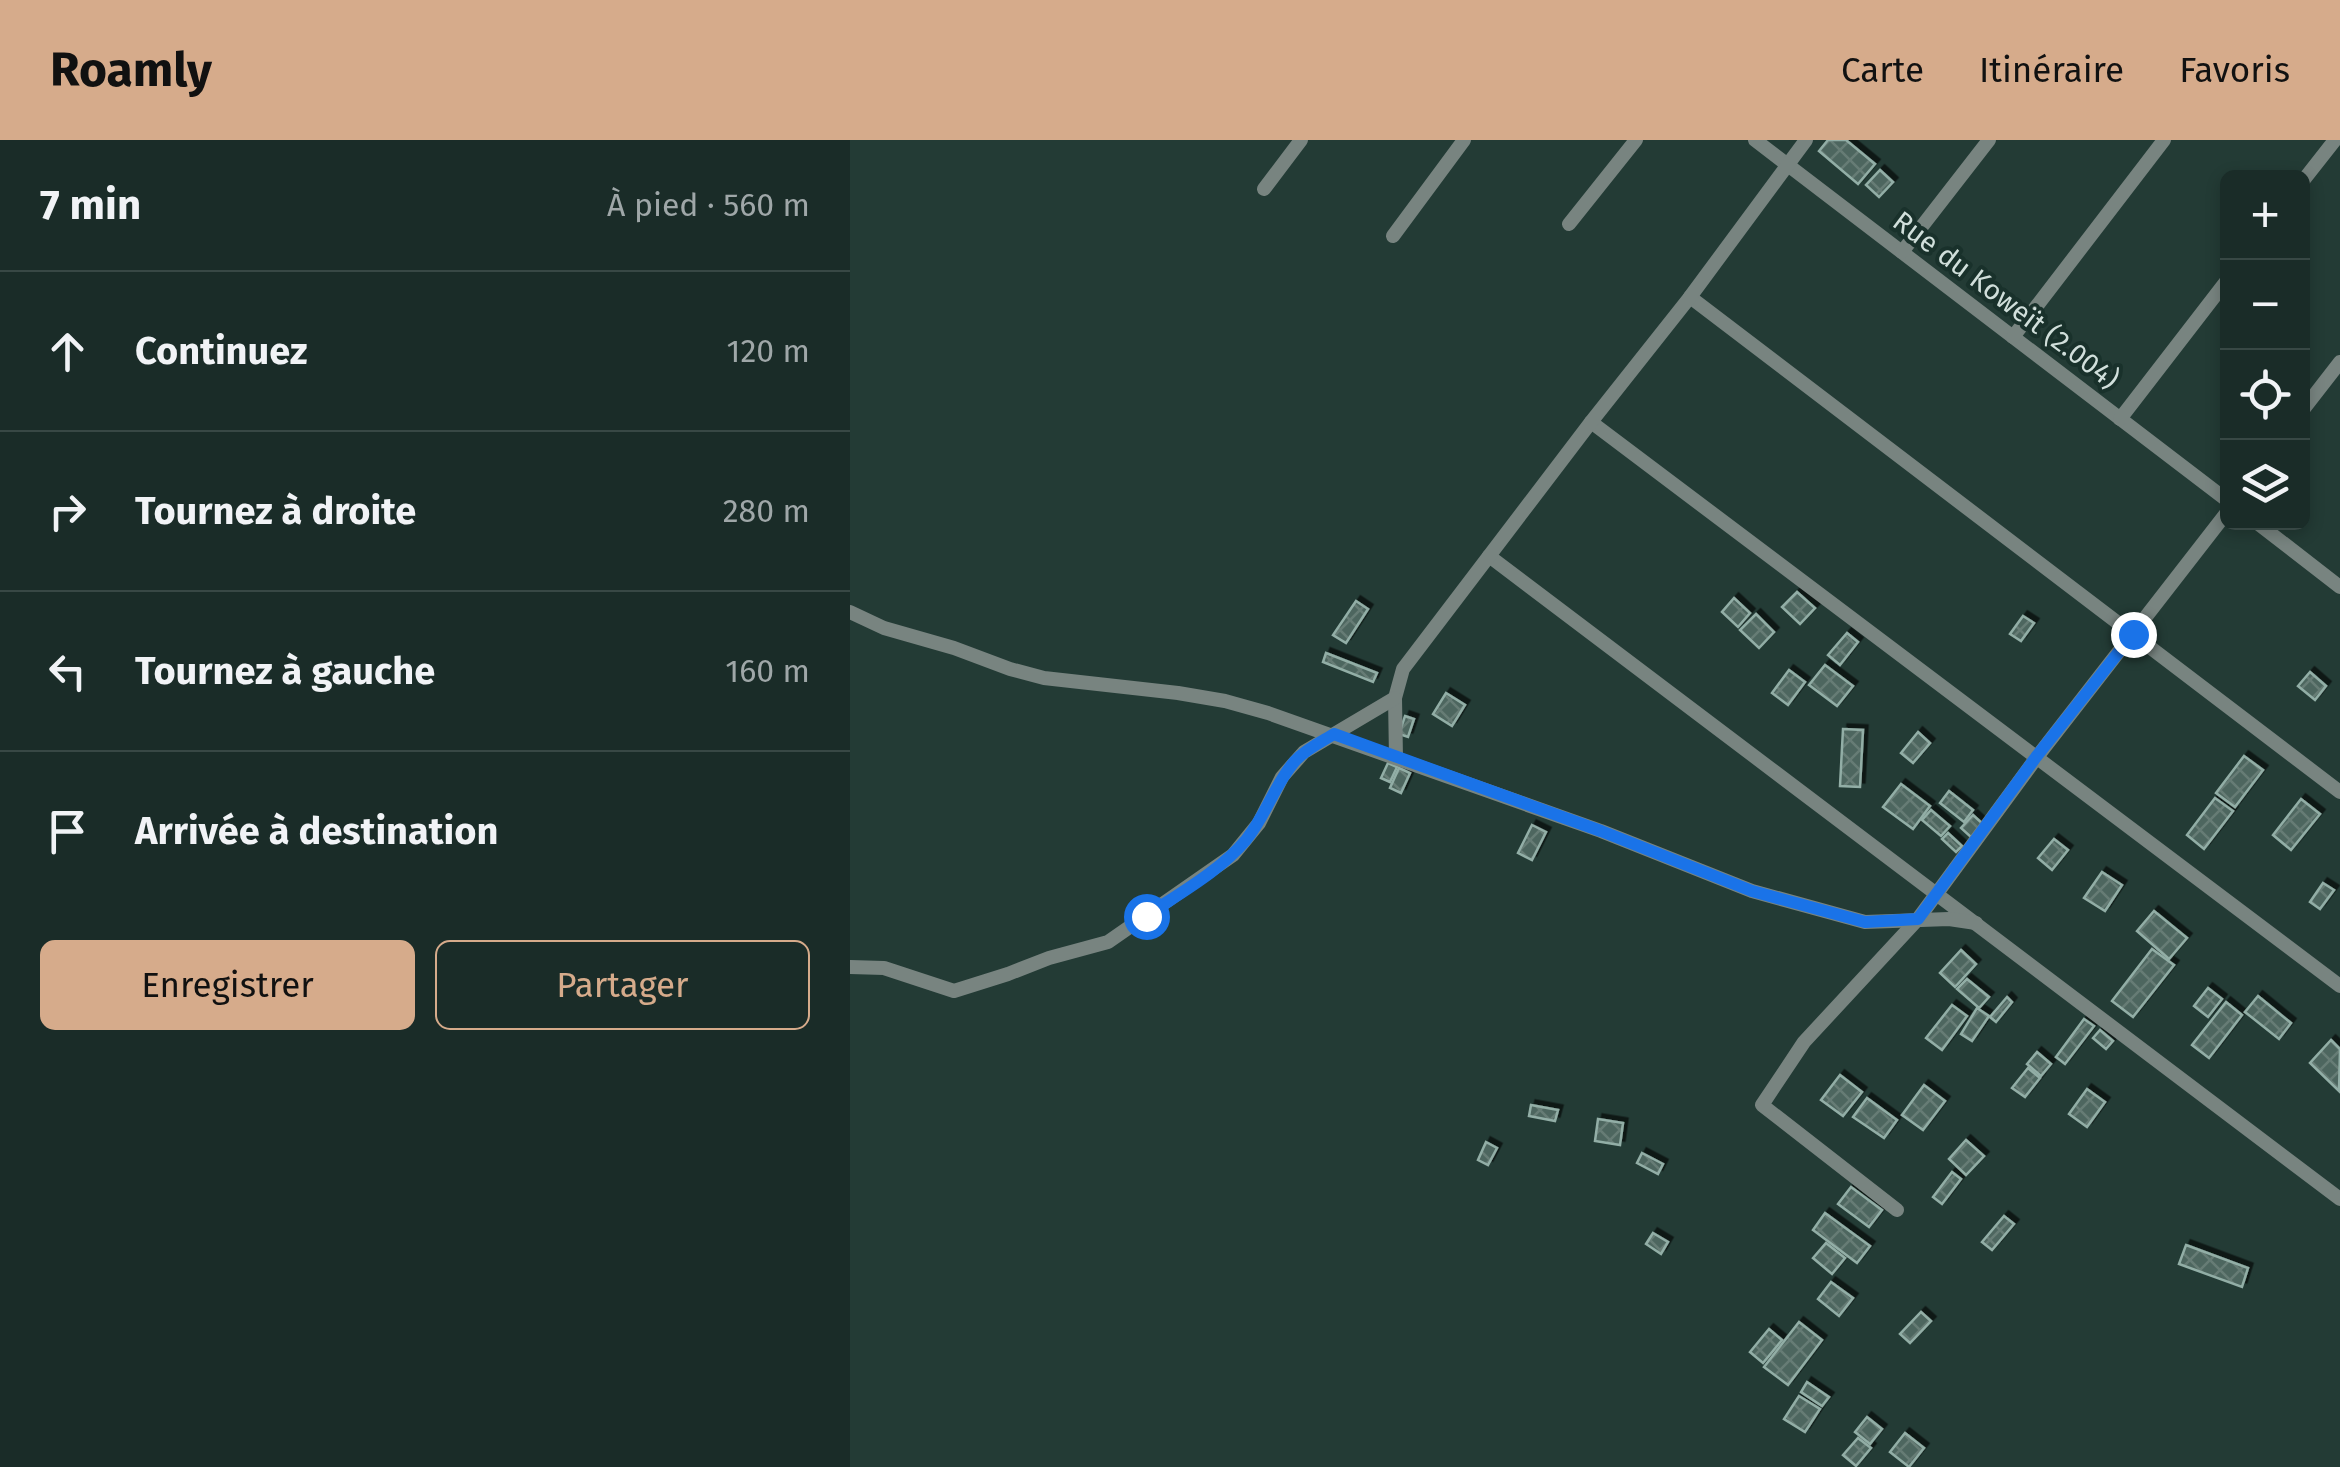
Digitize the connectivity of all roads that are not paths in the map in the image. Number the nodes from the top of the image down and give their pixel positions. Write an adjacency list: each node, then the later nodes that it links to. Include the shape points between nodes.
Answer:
1 (1300, 140): 11 (street)
2 (1464, 140): 13 (street)
3 (1636, 140): 12 (street)
4 (1755, 140): 9 (street, Rue du Koweït (2.004))
5 (1806, 140): 9 (street)
6 (1988, 140): 14 (street)
7 (2164, 140): 17 (street)
8 (2334, 140): 10 (street)
9 (1787, 164): 14 (street, Rue du Koweït (2.004)); 16 (street)
10 (2310, 172)
11 (1264, 189)
12 (1569, 224)
13 (1393, 236)
14 (1902, 252): 17 (street, Rue du Koweït (2.004))
15 (2220, 289): 20 (street)
16 (1690, 297): 21 (street); 28 (street)
17 (2013, 337): 20 (street, Rue du Koweït (2.004))
18 (2340, 362): 19 (street)
19 (2310, 401)
20 (2120, 419): 22 (street, Rue du Koweït (2.004))
21 (1591, 422): 25 (street); 31 (street)
22 (2220, 495)
23 (2220, 521): 28 (street)
24 (2266, 530): 26 (street)
25 (1490, 556): 29 (street, via 1403,669); 34 (street)
26 (2340, 586)
27 (850, 612): 30 (street, via 1044,678 1225,701)
28 (2133, 634): 31 (street); 33 (street)
29 (1394, 698): 30 (street); 32 (street)
30 (1334, 734): 32 (street); 37 (street, via 1294,762 1233,854 1108,942 954,990 884,968)
31 (2036, 757): 34 (street); 38 (street)
32 (1396, 758): 35 (street, via 1752,891 1865,922)
33 (2340, 792)
34 (1936, 893): 35 (street); 36 (street)
35 (1918, 919): 36 (street); 40 (street, via 1804,1042 1762,1105)
36 (1976, 924): 39 (street)
37 (850, 967)
38 (2340, 986)
39 (2340, 1199)
40 (1897, 1210)

